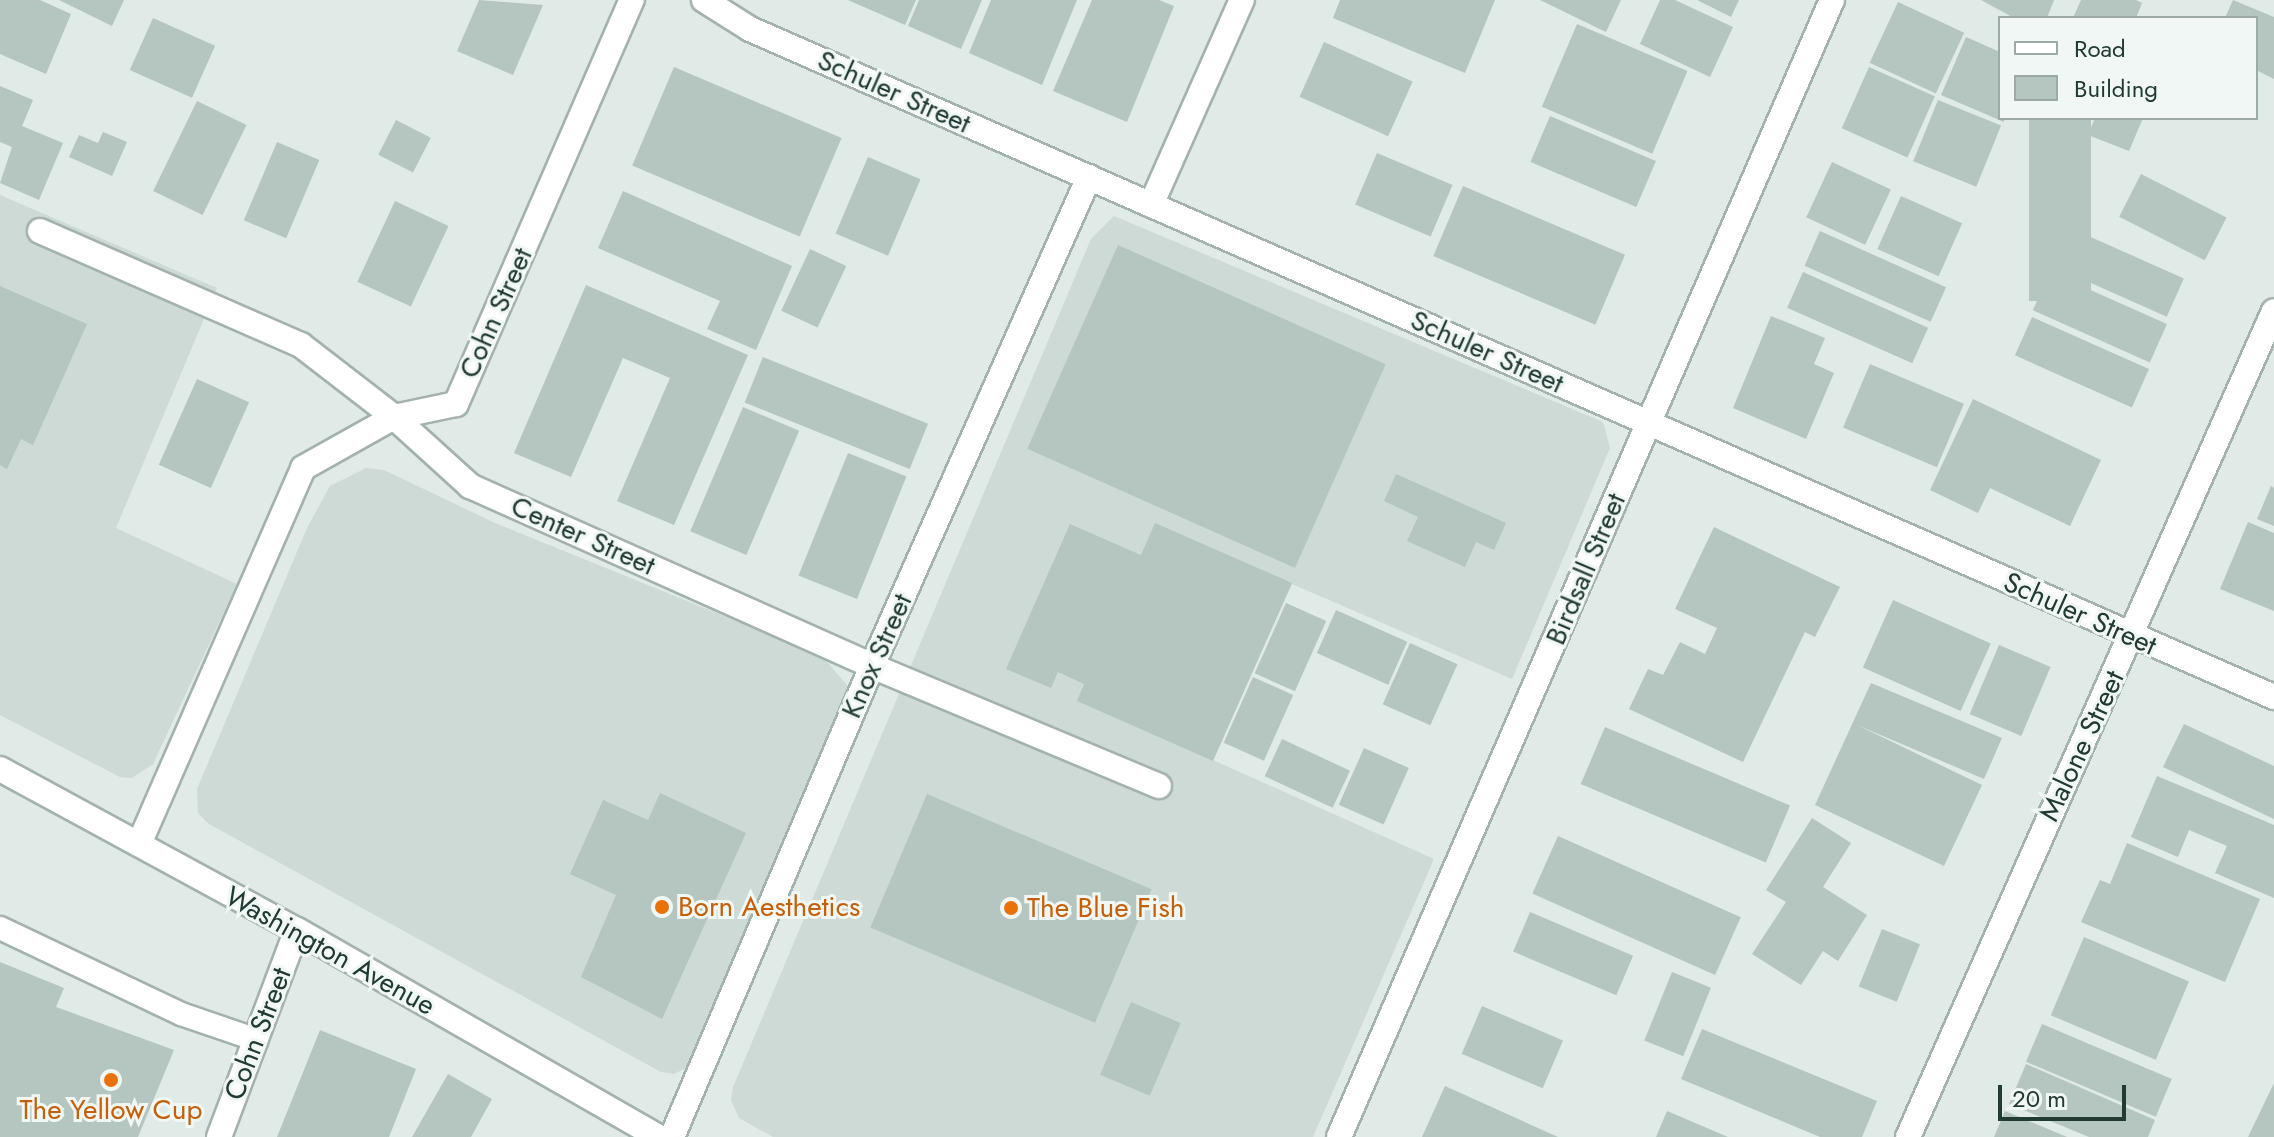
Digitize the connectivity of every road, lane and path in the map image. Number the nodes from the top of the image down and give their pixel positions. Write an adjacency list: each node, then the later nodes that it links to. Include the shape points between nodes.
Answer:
1 (632, 0): 9 (street, Cohn Street, via 456,404)
2 (1242, 0): 6 (street)
3 (1832, 0): 10 (street, Birdsall Street)
4 (711, 2): 5 (street, Schuler Street, via 750,29)
5 (1089, 177): 6 (street, Schuler Street); 12 (street, Knox Street)
6 (1151, 205): 10 (street, Schuler Street)
7 (40, 231): 9 (street, Center Street, via 301,345)
8 (2274, 311): 11 (street, Malone Street)
9 (394, 417): 12 (street, Center Street, via 470,486); 16 (street, Cohn Street, via 303,468)
10 (1649, 423): 11 (street, Schuler Street); 23 (street, Birdsall Street)
11 (2132, 638): 13 (street, Schuler Street); 24 (street, Malone Street)
12 (872, 666): 15 (street, Center Street); 22 (street, Knox Street)
13 (2274, 697)
14 (0, 769): 16 (street, Washington Avenue)
15 (1159, 786)
16 (139, 844): 18 (street, Washington Avenue)
17 (0, 928): 19 (lane, via 181,1014)
18 (297, 930): 19 (street, Cohn Street); 21 (street, Washington Avenue)
19 (257, 1040): 20 (street, Cohn Street)
20 (219, 1137)
21 (658, 1137)
22 (672, 1137)
23 (1339, 1137)
24 (1908, 1137)

